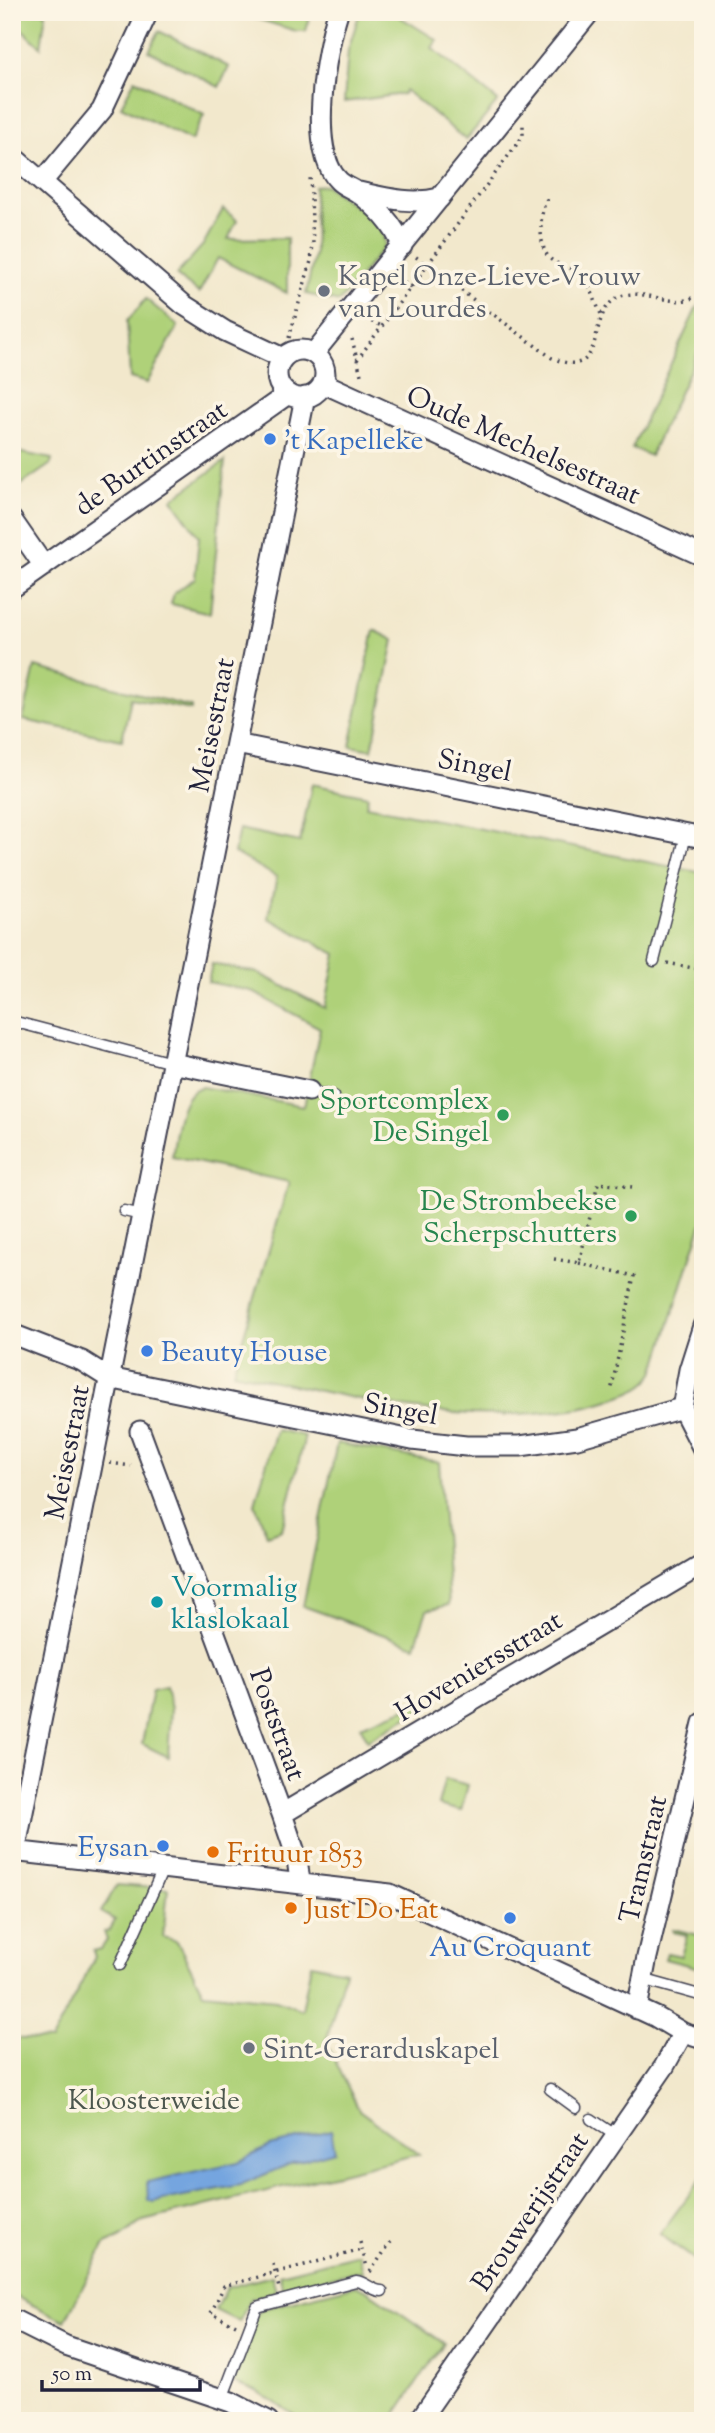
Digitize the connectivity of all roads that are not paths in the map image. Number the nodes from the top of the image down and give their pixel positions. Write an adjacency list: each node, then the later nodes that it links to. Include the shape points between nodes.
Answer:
1 (338, 12): 6 (street, via 326,67 325,160 338,180)
2 (590, 12): 7 (street)
3 (144, 17): 5 (street, via 102,110)
4 (12, 156): 5 (street)
5 (42, 182): 10 (street, via 184,305)
6 (358, 192): 7 (street, via 402,201); 8 (street, via 393,227)
7 (440, 198): 8 (street)
8 (408, 251): 9 (street)
9 (314, 354): 10 (street, via 297,350); 11 (street, via 324,366)
10 (282, 359): 12 (street, via 278,382)
11 (323, 383): 12 (street, via 319,390); 14 (street, Oude Mechelsestraat)
12 (297, 396): 15 (street, de Burtinstraat); 17 (street, Meisestraat)
13 (12, 520): 15 (street)
14 (703, 556)
15 (44, 566): 16 (street, de Burtinstraat)
16 (12, 588)
17 (236, 744): 18 (street, Singel); 21 (street, Meisestraat)
18 (694, 836): 19 (lane)
19 (654, 961)
20 (12, 1021): 21 (lane)
21 (172, 1063): 22 (street); 26 (street, Meisestraat, via 133,1213)
22 (309, 1091): 23 (lane)
23 (334, 1096)
24 (703, 1326): 27 (street)
25 (12, 1334): 26 (street, Singel, via 82,1361)
26 (109, 1378): 27 (street, Singel, via 412,1440 466,1446 520,1446 577,1438); 33 (street, Meisestraat)
27 (682, 1408): 29 (street)
28 (140, 1431): 32 (street, Poststraat)
29 (703, 1449)
30 (703, 1564): 32 (street, Hoveniersstraat)
31 (703, 1723): 37 (street, Tramstraat)
32 (282, 1814): 35 (street, Poststraat)
33 (13, 1852): 34 (street)
34 (164, 1867): 35 (street); 36 (lane)
35 (300, 1882): 39 (street, via 394,1895)
36 (120, 1965)
37 (642, 1979): 38 (lane); 39 (street, Tramstraat)
38 (703, 1996)
39 (637, 2009): 40 (street)
40 (683, 2033): 41 (street); 45 (street, Brouwerijstraat)
41 (703, 2039)
42 (550, 2089): 43 (lane)
43 (576, 2108)
44 (591, 2119): 45 (lane)
45 (615, 2135): 50 (street, Brouwerijstraat)
46 (382, 2291): 48 (lane, via 356,2281 257,2307)
47 (12, 2319): 48 (street, via 85,2353)
48 (222, 2399): 49 (street)
49 (268, 2421)
50 (419, 2421)

